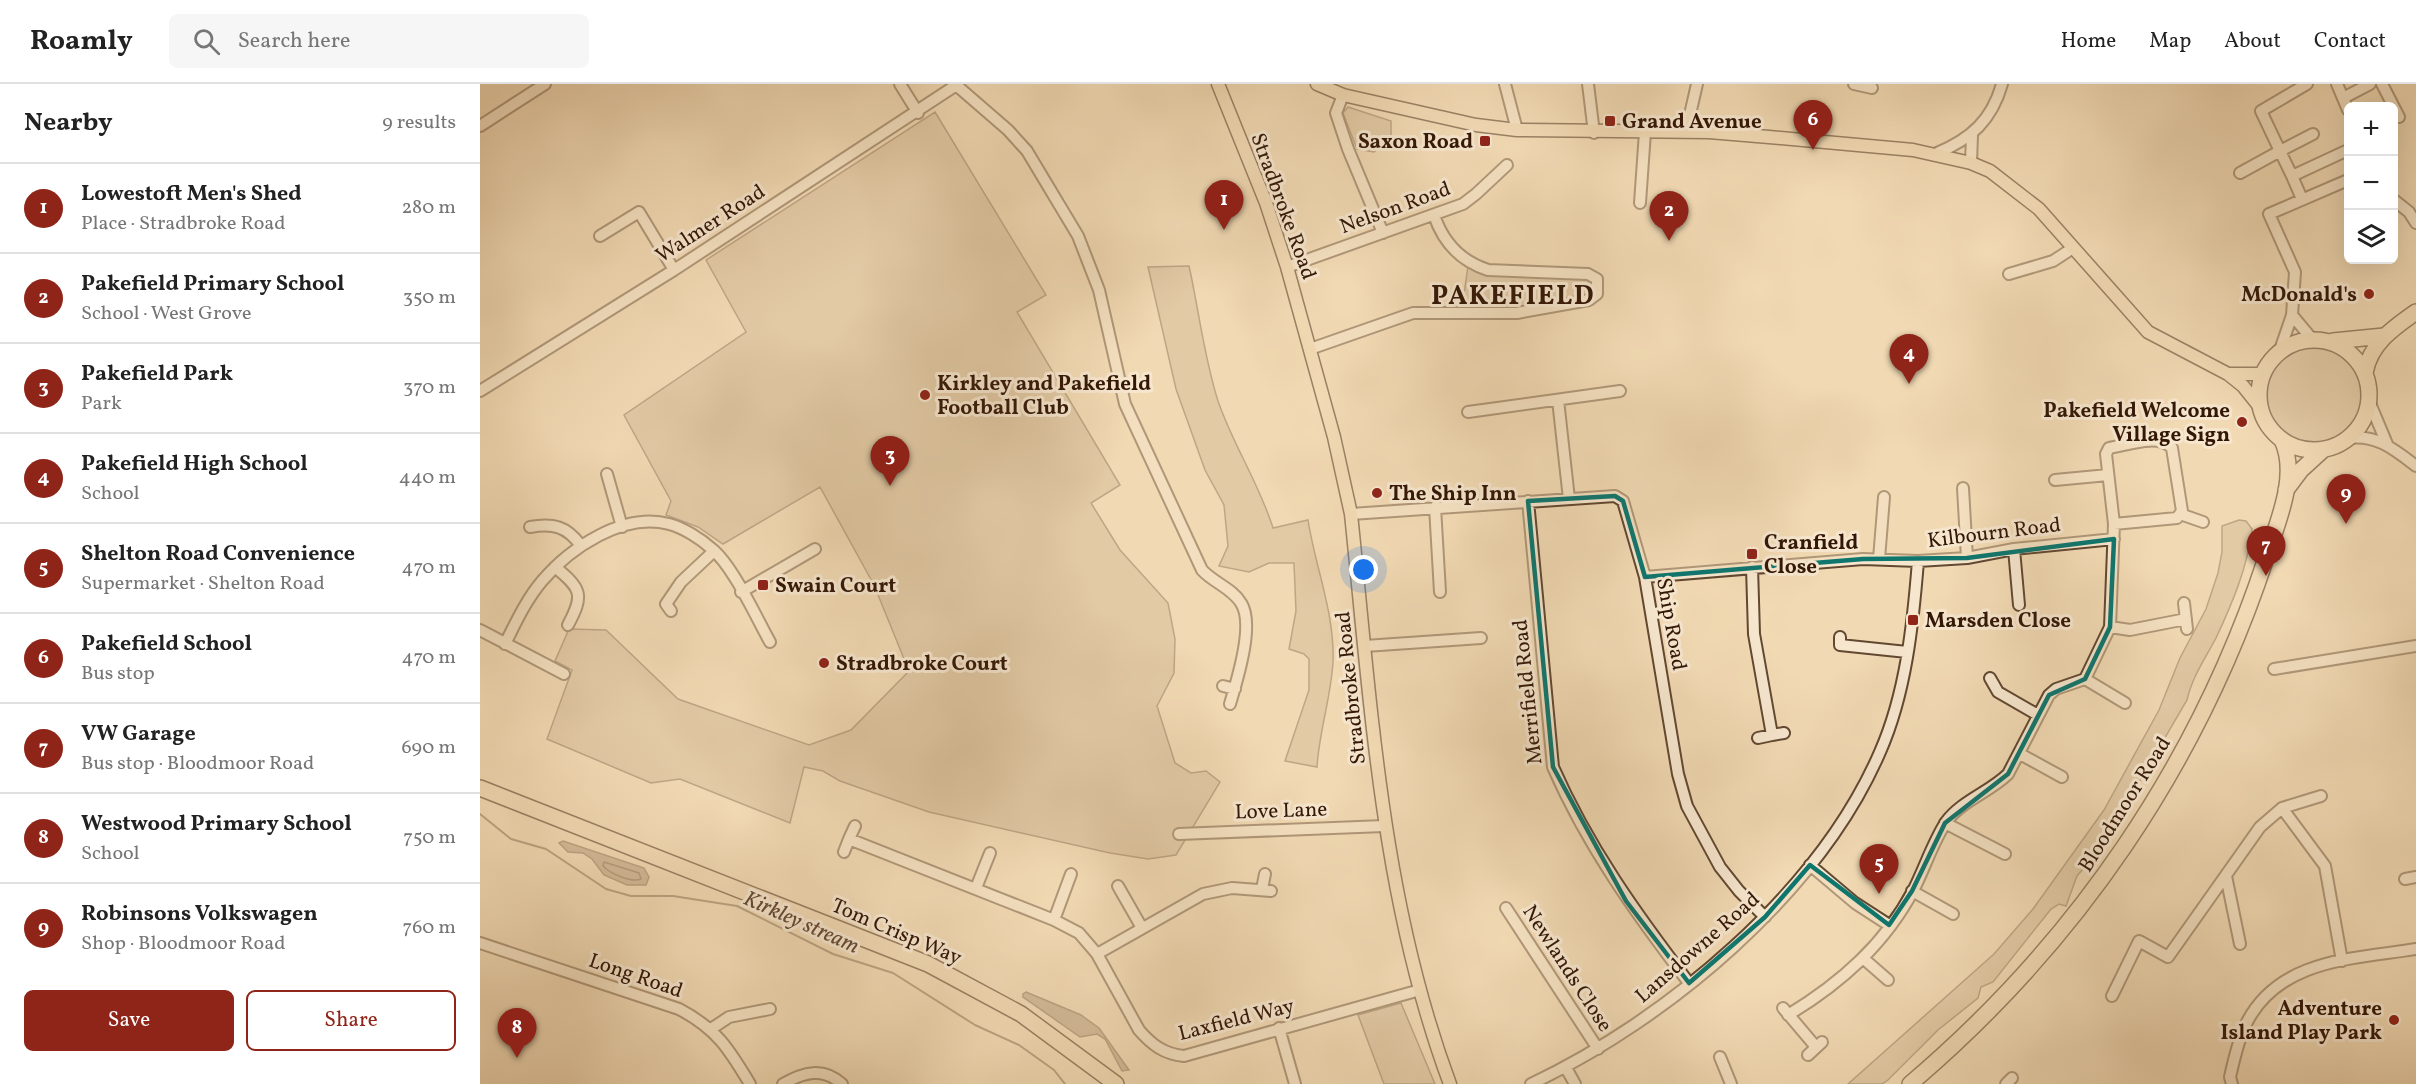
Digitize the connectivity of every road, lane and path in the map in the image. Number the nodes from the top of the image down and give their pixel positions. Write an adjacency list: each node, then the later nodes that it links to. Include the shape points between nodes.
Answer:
1 (545, 84): 21 (street)
2 (900, 84): 19 (street)
3 (1218, 84): 44 (main road, Stradbroke Road)
4 (1317, 84): 16 (main road)
5 (1505, 84): 22 (street)
6 (1588, 84): 25 (street)
7 (1696, 84): 24 (street)
8 (1854, 84): 15 (street)
9 (2002, 84): 27 (street, via 1991,113)
10 (2307, 84): 28 (street, via 2261,111)
11 (2337, 84): 17 (street)
12 (2370, 84): 17 (street)
13 (2382, 84): 20 (street)
14 (957, 85): 19 (street, Walmer Road); 114 (street, via 1027,151 1078,236 1099,290 1119,384 1131,417 1202,570 1242,603 1247,631)
15 (1872, 88)
16 (1343, 95): 22 (main road, via 1476,125); 41 (street, via 1336,113)
17 (2343, 98): 18 (street)
18 (2345, 102)
19 (918, 112): 45 (street, Walmer Road)
20 (2399, 117)
21 (480, 126)
22 (1517, 130): 25 (main road)
23 (1645, 132): 24 (main road); 25 (main road); 37 (street)
24 (1686, 132): 30 (main road)
25 (1594, 133)
26 (2313, 134): 28 (street)
27 (1972, 135): 30 (street); 31 (street)
28 (2280, 151): 33 (street); 34 (street)
29 (2344, 152): 34 (street)
30 (1937, 153): 31 (main road)
31 (1971, 163): 43 (main road, via 1990,171 2039,209)
32 (1507, 165): 39 (street, Nelson Road, via 1462,204)
33 (2240, 173)
34 (2292, 176): 36 (street)
35 (2344, 182): 36 (street)
36 (2302, 199): 48 (street, via 2271,212 2269,218 2295,272)
37 (1640, 203)
38 (2398, 203): 40 (street)
39 (1434, 215): 41 (street, Nelson Road); 52 (street, via 1448,245 1477,267 1588,274 1597,279 1598,294 1589,300 1517,312 1413,313)
40 (2416, 224)
41 (1383, 233): 44 (street, Nelson Road)
42 (600, 236): 45 (street, via 639,212)
43 (2073, 248): 46 (street, via 2053,261); 54 (main road, via 2148,332)
44 (1287, 267): 52 (main road, Stradbroke Road)
45 (674, 270): 57 (street, Walmer Road)
46 (2008, 274)
47 (2416, 312): 49 (highway)
48 (2292, 315): 50 (street); 53 (street)
49 (2384, 336): 51 (highway); 56 (highway, via 2367,359)
50 (2312, 339): 51 (highway); 53 (highway)
51 (2329, 341): 56 (highway, via 2351,353)
52 (1310, 349): 77 (main road, Stradbroke Road)
53 (2280, 350): 55 (highway)
54 (2228, 374): 55 (main road); 61 (main road)
55 (2262, 374): 61 (highway)
56 (2365, 374): 60 (highway)
57 (480, 391)
58 (1620, 391): 59 (street)
59 (1558, 400): 62 (street); 74 (street)
60 (2369, 401): 63 (highway, via 2365,415); 65 (street)
61 (2259, 406): 64 (highway, via 2271,431)
62 (1468, 412)
63 (2348, 438): 65 (street, via 2369,438); 66 (highway)
64 (2282, 440): 66 (highway, via 2310,450); 72 (highway, Bloodmoor Road, via 2288,452)
65 (2387, 444): 67 (street)
66 (2324, 449): 72 (highway, Bloodmoor Road)
67 (2416, 466)
68 (2108, 475): 69 (street); 78 (street, via 2109,448 2159,440 2167,443 2172,448); 80 (street)
69 (2055, 480)
70 (605, 481): 81 (street)
71 (1964, 488): 88 (street)
72 (2286, 490): 177 (highway, Bloodmoor Road, via 2238,635 2174,771 2093,893 2030,969 1974,1027)
73 (1884, 497): 89 (street)
74 (1569, 499): 75 (street, Ship Road); 93 (street, Ship Road, via 1615,496 1623,501)
75 (1528, 501): 76 (street, Ship Road); 156 (street, Merrifield Road, via 1553,767 1626,901)
76 (1435, 507): 77 (street, Ship Road); 95 (street)
77 (1352, 514): 105 (main road, Stradbroke Road)
78 (2180, 514): 79 (street); 80 (street, via 2177,518)
79 (2203, 522)
80 (2114, 524): 83 (street)
81 (622, 527): 84 (street); 87 (street, via 646,522 669,524)
82 (530, 528): 84 (street, via 548,524 562,527)
83 (2114, 539): 86 (street, Kilbourn Road); 100 (street)
84 (581, 546): 91 (street)
85 (815, 549): 94 (street, via 806,560)
86 (2014, 549): 88 (street, Kilbourn Road); 97 (street)
87 (714, 550): 94 (street); 98 (street, via 681,582)
88 (1967, 558): 90 (street, Kilbourn Road)
89 (1879, 559): 90 (street, Kilbourn Road); 92 (street, Kilbourn Road)
90 (1918, 561): 107 (street, Lansdowne Road)
91 (555, 567): 99 (street, via 571,580 580,596); 104 (street, via 527,603)
92 (1752, 567): 93 (street, Kilbourn Road); 119 (street, via 1755,634)
93 (1645, 577): 145 (street, Ship Road, via 1678,774 1687,806 1720,867)
94 (741, 592): 102 (street)
95 (1440, 592)
96 (2184, 603): 100 (street, via 2186,624 2130,630)
97 (2019, 604)
98 (669, 607)
99 (568, 625)
100 (2110, 627): 112 (street)
101 (480, 630): 104 (street)
102 (770, 635)
103 (1482, 638): 105 (street)
104 (505, 644): 110 (street)
105 (1365, 646): 128 (main road, Stradbroke Road)
106 (2416, 646): 109 (street)
107 (1907, 652): 108 (street, via 1840,641); 134 (street, Lansdowne Road, via 1896,707 1881,752 1852,807)
108 (1840, 656)
109 (2274, 669)
110 (564, 674)
111 (1990, 678): 117 (street, via 1998,692)
112 (2085, 680): 115 (street); 117 (street, via 2056,689)
113 (1223, 686): 114 (street)
114 (1235, 689): 116 (street)
115 (2125, 703)
116 (1230, 704)
117 (2038, 715): 121 (street)
118 (1784, 733): 119 (street)
119 (1772, 735): 120 (street)
120 (1758, 738)
121 (2020, 754): 122 (street); 126 (street, via 1998,783 1955,813)
122 (2062, 777)
123 (480, 788): 164 (highway, Tom Crisp Way, via 928,964 1021,1014)
124 (2321, 796): 125 (street)
125 (2282, 808): 137 (street, via 2260,827); 154 (street, via 2325,866)
126 (1946, 824): 133 (street); 142 (street)
127 (855, 826): 130 (street)
128 (1384, 826): 129 (street, Love Lane); 157 (main road, Stradbroke Road)
129 (1179, 834)
130 (849, 839): 131 (street); 141 (street, Laxfield Way)
131 (844, 852)
132 (990, 854): 141 (street)
133 (2004, 856)
134 (1810, 865): 145 (street, Lansdowne Road); 147 (street, via 1855,903)
135 (1071, 874): 146 (street)
136 (1264, 874): 148 (street, via 1266,890 1232,888 1203,894)
137 (2226, 876): 150 (street); 158 (street, via 2168,957 2139,940)
138 (2416, 877): 139 (street)
139 (2404, 879)
140 (1118, 886): 148 (street)
141 (975, 888): 146 (street, Laxfield Way)
142 (1912, 891): 144 (street); 147 (street)
143 (1506, 908): 163 (street, Newlands Close)
144 (1953, 914)
145 (1765, 917): 156 (street, Lansdowne Road)
146 (1054, 920): 152 (street, Laxfield Way, via 1079,933)
147 (1889, 925): 153 (street)
148 (1142, 928): 152 (street)
149 (480, 943): 161 (street, Long Road, via 679,1009)
150 (2240, 944)
151 (2416, 949): 154 (street)
152 (1096, 954): 160 (street, Laxfield Way, via 1139,1030 1171,1054 1184,1056)
153 (1864, 959): 155 (street); 162 (street, via 1835,984 1786,1011)
154 (2342, 961): 178 (street, via 2297,973 2266,995 2241,1035 2230,1077)
155 (1887, 981)
156 (1689, 983): 163 (street, Lansdowne Road)
157 (1420, 990): 160 (street, Laxfield Way); 173 (main road, Stradbroke Road)
158 (2112, 996)
159 (770, 1009): 161 (street, via 729,1017)
160 (1279, 1028): 172 (street)
161 (711, 1029): 167 (street, Long Road, via 725,1043)
162 (1815, 1048)
163 (1598, 1049): 166 (street, Lansdowne Road)
164 (1084, 1060): 170 (highway); 171 (highway)
165 (1719, 1063): 176 (street)
166 (1566, 1068): 174 (street, Lansdowne Road); 175 (street)
167 (750, 1084)
168 (783, 1084): 169 (street, via 819,1072 832,1075)
169 (842, 1084)
170 (1110, 1084)
171 (1116, 1084)
172 (1295, 1084)
173 (1450, 1084)
174 (1532, 1084)
175 (1575, 1084)
176 (1731, 1084)
177 (1910, 1084)
178 (2232, 1084)

